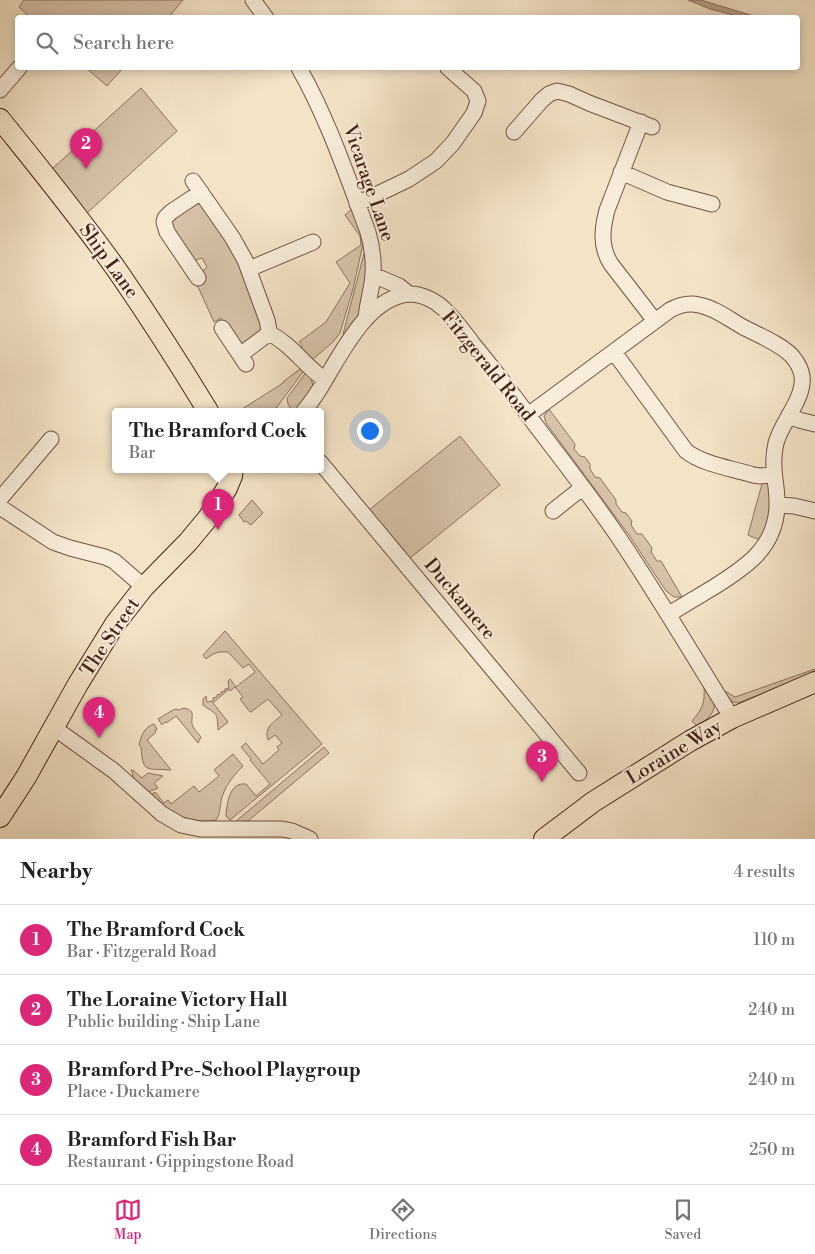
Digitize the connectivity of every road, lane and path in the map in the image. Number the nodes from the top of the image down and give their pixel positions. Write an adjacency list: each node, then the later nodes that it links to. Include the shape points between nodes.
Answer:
1 (253, 0): 2 (street)
2 (264, 15)
3 (17, 70): 6 (street)
4 (300, 70): 10 (street, Vicarage Lane, via 326,122)
5 (450, 70): 10 (street, via 474,91 478,100 474,113 436,161 409,179)
6 (0, 90)
7 (0, 119): 23 (main road, Ship Lane, via 119,272)
8 (514, 132): 9 (street, via 546,96 557,91 569,94 646,125)
9 (621, 172): 11 (street, via 667,192); 18 (street, via 605,218 602,233 604,249 613,268)
10 (358, 204): 14 (street, Vicarage Lane, via 371,242)
11 (712, 204)
12 (313, 242): 13 (street)
13 (249, 269): 15 (street, via 232,237 197,187 164,222 167,232); 20 (street)
14 (373, 275): 16 (street, Fitzgerald Road); 17 (street, Vicarage Lane)
15 (198, 278)
16 (409, 294): 17 (street, via 388,302); 25 (street, Fitzgerald Road, via 426,298 448,312)
17 (366, 318): 22 (street)
18 (655, 321): 21 (street); 26 (street, via 680,305 699,305 787,351 797,362 802,377 800,392)
19 (222, 328): 20 (street, via 243,359)
20 (269, 333): 22 (street)
21 (614, 352): 25 (street); 31 (street, via 692,456 760,476)
22 (325, 380): 24 (street)
23 (206, 408)
24 (306, 408)
25 (528, 414): 32 (street, Fitzgerald Road)
26 (789, 414): 27 (street); 31 (street, via 775,447)
27 (815, 424)
28 (51, 439): 33 (street)
29 (324, 467): 43 (street, Duckamere)
30 (232, 473): 38 (main road, via 208,518)
31 (773, 475): 34 (street)
32 (582, 488): 36 (street); 39 (street, Fitzgerald Road)
33 (0, 499)
34 (777, 506): 37 (street); 39 (street, via 771,532 756,557 737,573)
35 (0, 507): 38 (street, via 53,542 114,561)
36 (553, 511)
37 (815, 511)
38 (144, 587): 42 (main road, The Street, via 115,624)
39 (669, 614): 41 (street, Fitzgerald Road)
40 (815, 682): 41 (main road, Loraine Way)
41 (732, 718): 50 (main road, Loraine Way, via 618,785)
42 (53, 727): 46 (main road, The Street); 47 (street, via 114,771 162,814)
43 (569, 761): 44 (street); 45 (street, Duckamere)
44 (557, 771)
45 (579, 773)
46 (0, 816)
47 (193, 834): 48 (street, via 211,829)
48 (245, 834): 49 (street, via 282,829)
49 (310, 839)
50 (544, 839)

